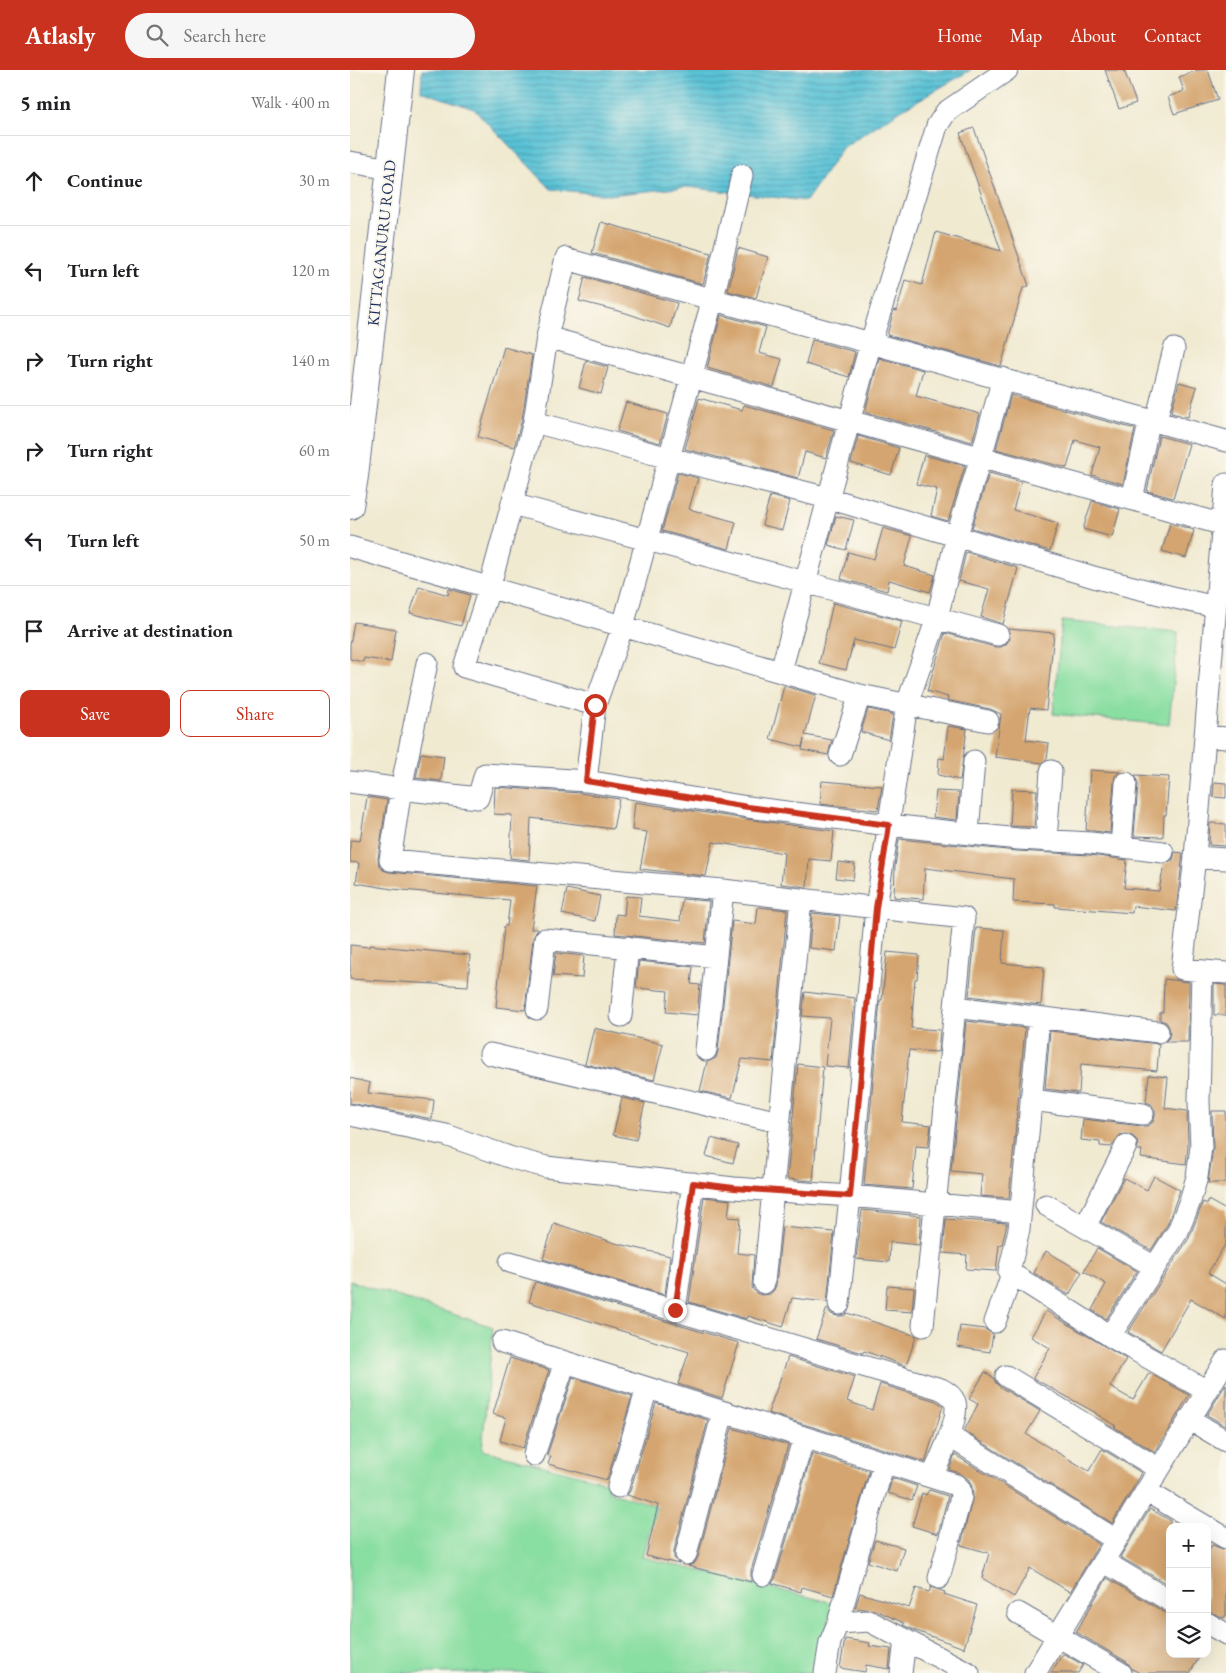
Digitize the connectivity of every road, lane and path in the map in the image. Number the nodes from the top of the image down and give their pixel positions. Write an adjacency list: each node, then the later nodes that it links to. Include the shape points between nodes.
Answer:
1 (401, 70): 4 (street, KITTAGANURU ROAD)
2 (1007, 70): 8 (street, via 946,112 937,126)
3 (350, 162): 4 (street)
4 (390, 169): 18 (street, KITTAGANURU ROAD)
5 (742, 175): 6 (street)
6 (713, 298): 7 (street, via 566,258); 8 (street); 10 (street)
7 (547, 337): 10 (street); 14 (street)
8 (871, 342): 11 (street); 13 (street)
9 (1174, 349): 12 (street)
10 (691, 377): 13 (street); 16 (street)
11 (1003, 378): 12 (street); 17 (street)
12 (1153, 420): 15 (street); 21 (street)
13 (850, 421): 17 (street); 20 (street)
14 (534, 422): 16 (street); 22 (street)
15 (1226, 441)
16 (669, 458): 20 (street); 26 (street)
17 (982, 458): 21 (street); 25 (street)
18 (353, 475): 23 (street, KITTAGANURU ROAD)
19 (1226, 484): 24 (street)
20 (828, 498): 25 (street); 28 (street)
21 (1132, 499): 24 (street)
22 (512, 504): 26 (street); 29 (street)
23 (350, 506)
24 (1225, 513): 30 (street)
25 (957, 535): 30 (street, via 1097,578 1176,598); 31 (street)
26 (647, 540): 28 (street); 32 (street)
27 (350, 547): 29 (street)
28 (805, 582): 31 (street); 35 (street)
29 (489, 589): 32 (street); 38 (street, via 464,667)
30 (1219, 617): 40 (street)
31 (937, 618): 33 (street); 37 (street)
32 (623, 626): 35 (street); 38 (street)
33 (998, 636)
34 (428, 663): 48 (street)
35 (781, 671): 36 (street)
36 (860, 694): 37 (street); 42 (street)
37 (907, 704): 39 (street); 49 (street)
38 (595, 705): 45 (street)
39 (988, 721)
40 (1204, 736): 41 (street); 54 (street)
41 (1226, 738)
42 (840, 755)
43 (974, 760): 50 (street)
44 (1051, 771): 51 (street)
45 (586, 781): 48 (street, via 485,774 478,798); 49 (street)
46 (350, 782): 48 (street)
47 (1126, 783): 52 (street)
48 (401, 789): 56 (street, via 390,860)
49 (889, 825): 50 (street); 58 (street)
50 (968, 834): 51 (street)
51 (1046, 841): 52 (street)
52 (1121, 846): 53 (street)
53 (1163, 852)
54 (1196, 858): 55 (street); 61 (street, via 1182,970)
55 (1226, 860)
56 (724, 890): 57 (street); 60 (street)
57 (801, 899): 58 (street); 73 (street)
58 (876, 908): 63 (street, via 964,918); 77 (street)
59 (628, 948): 60 (street); 64 (street, via 545,939); 65 (street)
60 (716, 957): 68 (street)
61 (1202, 971): 62 (street); 83 (street, via 1197,1177 1178,1231)
62 (1226, 973)
63 (955, 1007): 66 (street); 78 (street)
64 (537, 1009)
65 (621, 1016)
66 (1039, 1018): 67 (street); 70 (street)
67 (1158, 1032)
68 (706, 1050)
69 (490, 1054): 73 (street)
70 (1031, 1100): 71 (street); 80 (street)
71 (1143, 1114)
72 (350, 1115): 75 (street, via 446,1135 546,1167)
73 (779, 1122): 76 (street)
74 (1126, 1146): 81 (street)
75 (693, 1183): 76 (street); 87 (street)
76 (773, 1191): 77 (street); 85 (street)
77 (850, 1196): 78 (street); 86 (street)
78 (935, 1204): 80 (street); 89 (street)
79 (1046, 1205): 81 (street)
80 (1020, 1212): 84 (street, via 1009,1272)
81 (1085, 1227): 83 (street)
82 (510, 1262): 87 (street)
83 (1155, 1267): 90 (street)
84 (1012, 1274): 88 (street); 90 (street)
85 (764, 1283)
86 (839, 1304)
87 (675, 1310): 99 (street, via 941,1389 956,1403)
88 (995, 1322)
89 (923, 1326)
90 (1110, 1336): 96 (street)
91 (502, 1342): 93 (street)
92 (1226, 1360): 96 (street)
93 (565, 1362): 95 (street); 102 (street)
94 (1006, 1376): 104 (street)
95 (647, 1388): 97 (street); 106 (street)
96 (1207, 1391): 98 (street)
97 (724, 1412): 100 (street); 112 (street)
98 (1190, 1419): 101 (street); 104 (street)
99 (949, 1436): 105 (street); 111 (street)
100 (804, 1437): 103 (street); 114 (street)
101 (1226, 1441)
102 (534, 1455)
103 (884, 1462): 105 (street); 118 (street)
104 (1159, 1469): 107 (street)
105 (932, 1478): 115 (street, via 956,1485 961,1497)
106 (618, 1487)
107 (1146, 1491): 108 (street); 111 (street)
108 (1200, 1523)
109 (1211, 1529): 110 (street)
110 (1226, 1538)
111 (1116, 1540): 113 (street)
112 (686, 1554)
113 (1103, 1561): 116 (street); 121 (street)
114 (763, 1575)
115 (939, 1578)
116 (1166, 1599)
117 (1018, 1613): 121 (street)
118 (838, 1623): 122 (street, via 868,1621); 123 (street, via 830,1642)
119 (1211, 1625): 120 (street)
120 (1226, 1634)
121 (1058, 1636): 126 (street); 127 (street)
122 (904, 1640): 124 (street); 125 (street)
123 (825, 1673)
124 (901, 1673)
125 (969, 1673)
126 (1035, 1673)
127 (1121, 1673)

